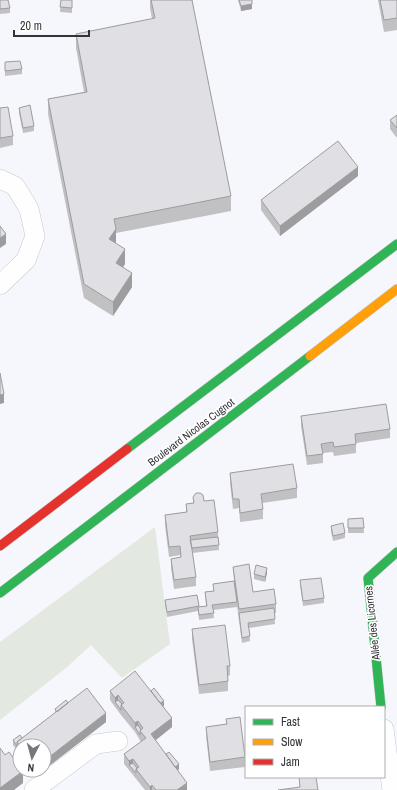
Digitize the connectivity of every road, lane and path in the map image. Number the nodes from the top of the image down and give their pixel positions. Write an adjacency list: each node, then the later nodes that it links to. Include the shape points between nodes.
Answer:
1 (0, 179): 3 (street, via 15,186 19,192 29,209 35,236 26,260)
2 (397, 244): 5 (main road)
3 (0, 285)
4 (397, 289): 7 (main road, Boulevard Nicolas Cugnot)
5 (0, 546)
6 (397, 552): 8 (main road, Allée des Licornes, via 368,578)
7 (0, 593)
8 (381, 706)
9 (385, 737): 12 (street)
10 (118, 741): 11 (street, via 96,744)
11 (34, 790)
12 (392, 790)

